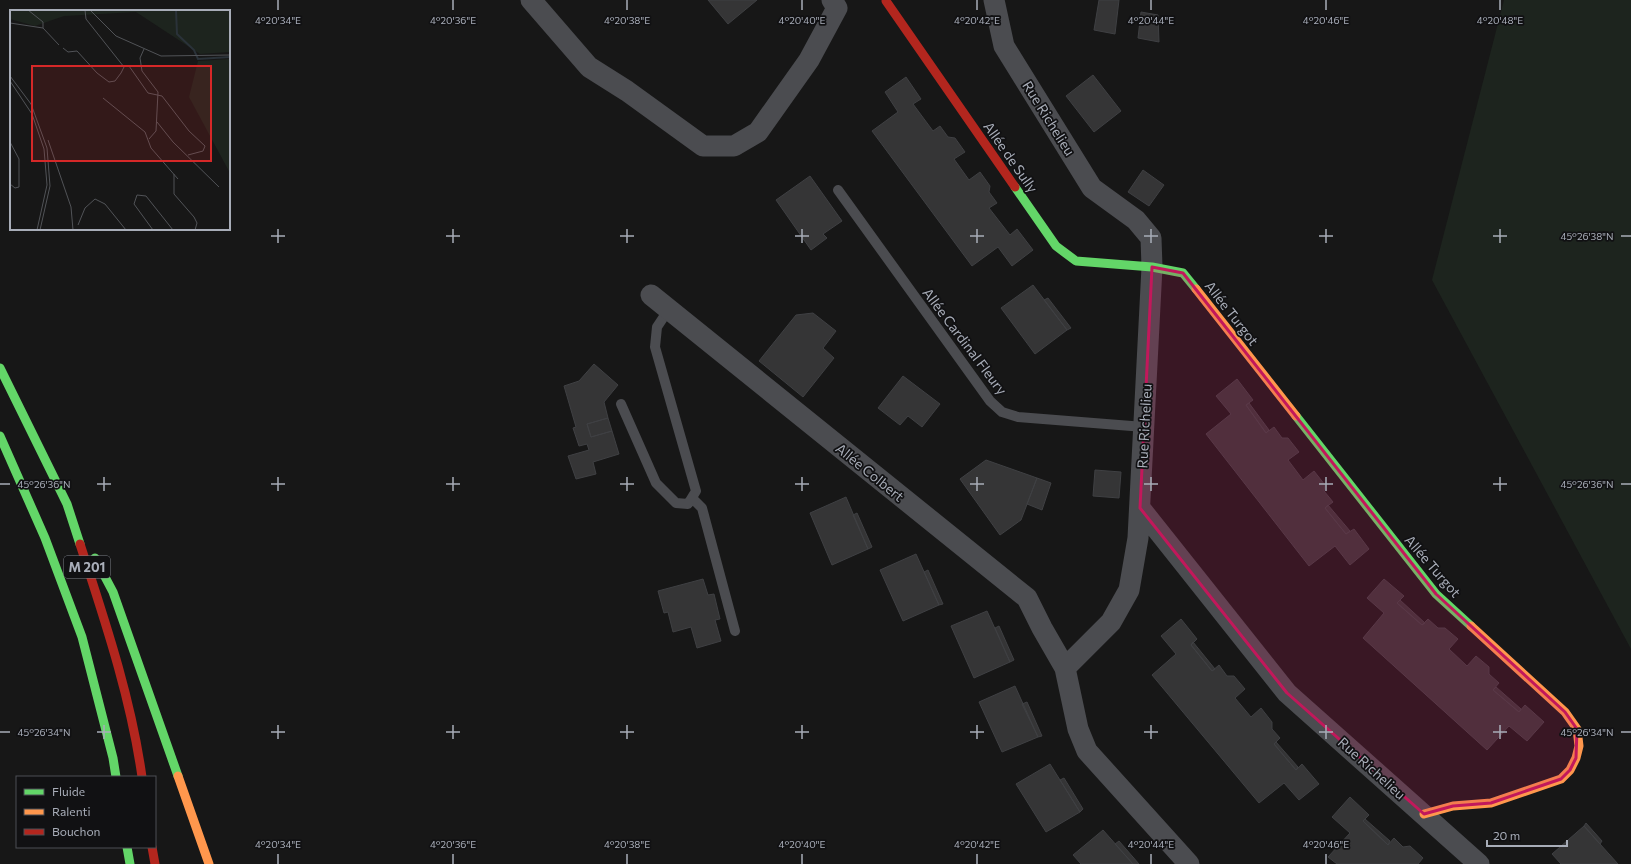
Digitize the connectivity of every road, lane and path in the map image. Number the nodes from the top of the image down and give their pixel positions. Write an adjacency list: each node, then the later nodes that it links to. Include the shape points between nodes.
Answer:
1 (531, 0): 4 (street, via 589,67 703,146 734,146 758,132 809,60)
2 (994, 0): 6 (street, Rue Richelieu, via 1004,46 1092,188 1136,220 1151,238)
3 (886, 1): 6 (main road, Allée de Sully, via 1056,246 1076,261)
4 (834, 4)
5 (838, 190): 11 (lane, Allée Cardinal Fleury, via 990,401 1002,412 1018,417)
6 (1152, 267): 11 (street, Rue Richelieu); 20 (main road, Allée Turgot, via 1183,273 1436,594 1565,712 1577,729 1579,746 1576,758 1570,770 1561,779 1491,803 1453,806)
7 (651, 295): 8 (street, Allée Colbert)
8 (669, 309): 13 (lane, via 657,327 655,347 696,492); 17 (street, Allée Colbert, via 1028,598)
9 (0, 368): 14 (main road, M 201)
10 (621, 404): 13 (lane, via 656,483 676,503 688,504)
11 (1144, 427): 15 (street, Rue Richelieu)
12 (0, 436): 18 (main road, M 201, via 45,538 82,637)
13 (692, 498): 16 (lane, via 702,508)
14 (67, 504): 19 (main road, M 201, via 111,640 138,749); 25 (main road, via 113,592)
15 (1140, 508): 17 (street, via 1138,538 1129,590 1111,622); 20 (street, Rue Richelieu, via 1287,693)
16 (735, 631)
17 (1065, 668): 26 (street, Allée Colbert, via 1078,728 1088,751)
18 (116, 776)
19 (142, 776)
20 (1424, 814): 27 (street, Rue Richelieu)
21 (127, 848): 23 (main road)
22 (152, 848): 24 (main road)
23 (130, 864)
24 (155, 864)
25 (209, 864)
26 (1189, 864)
27 (1479, 864)

